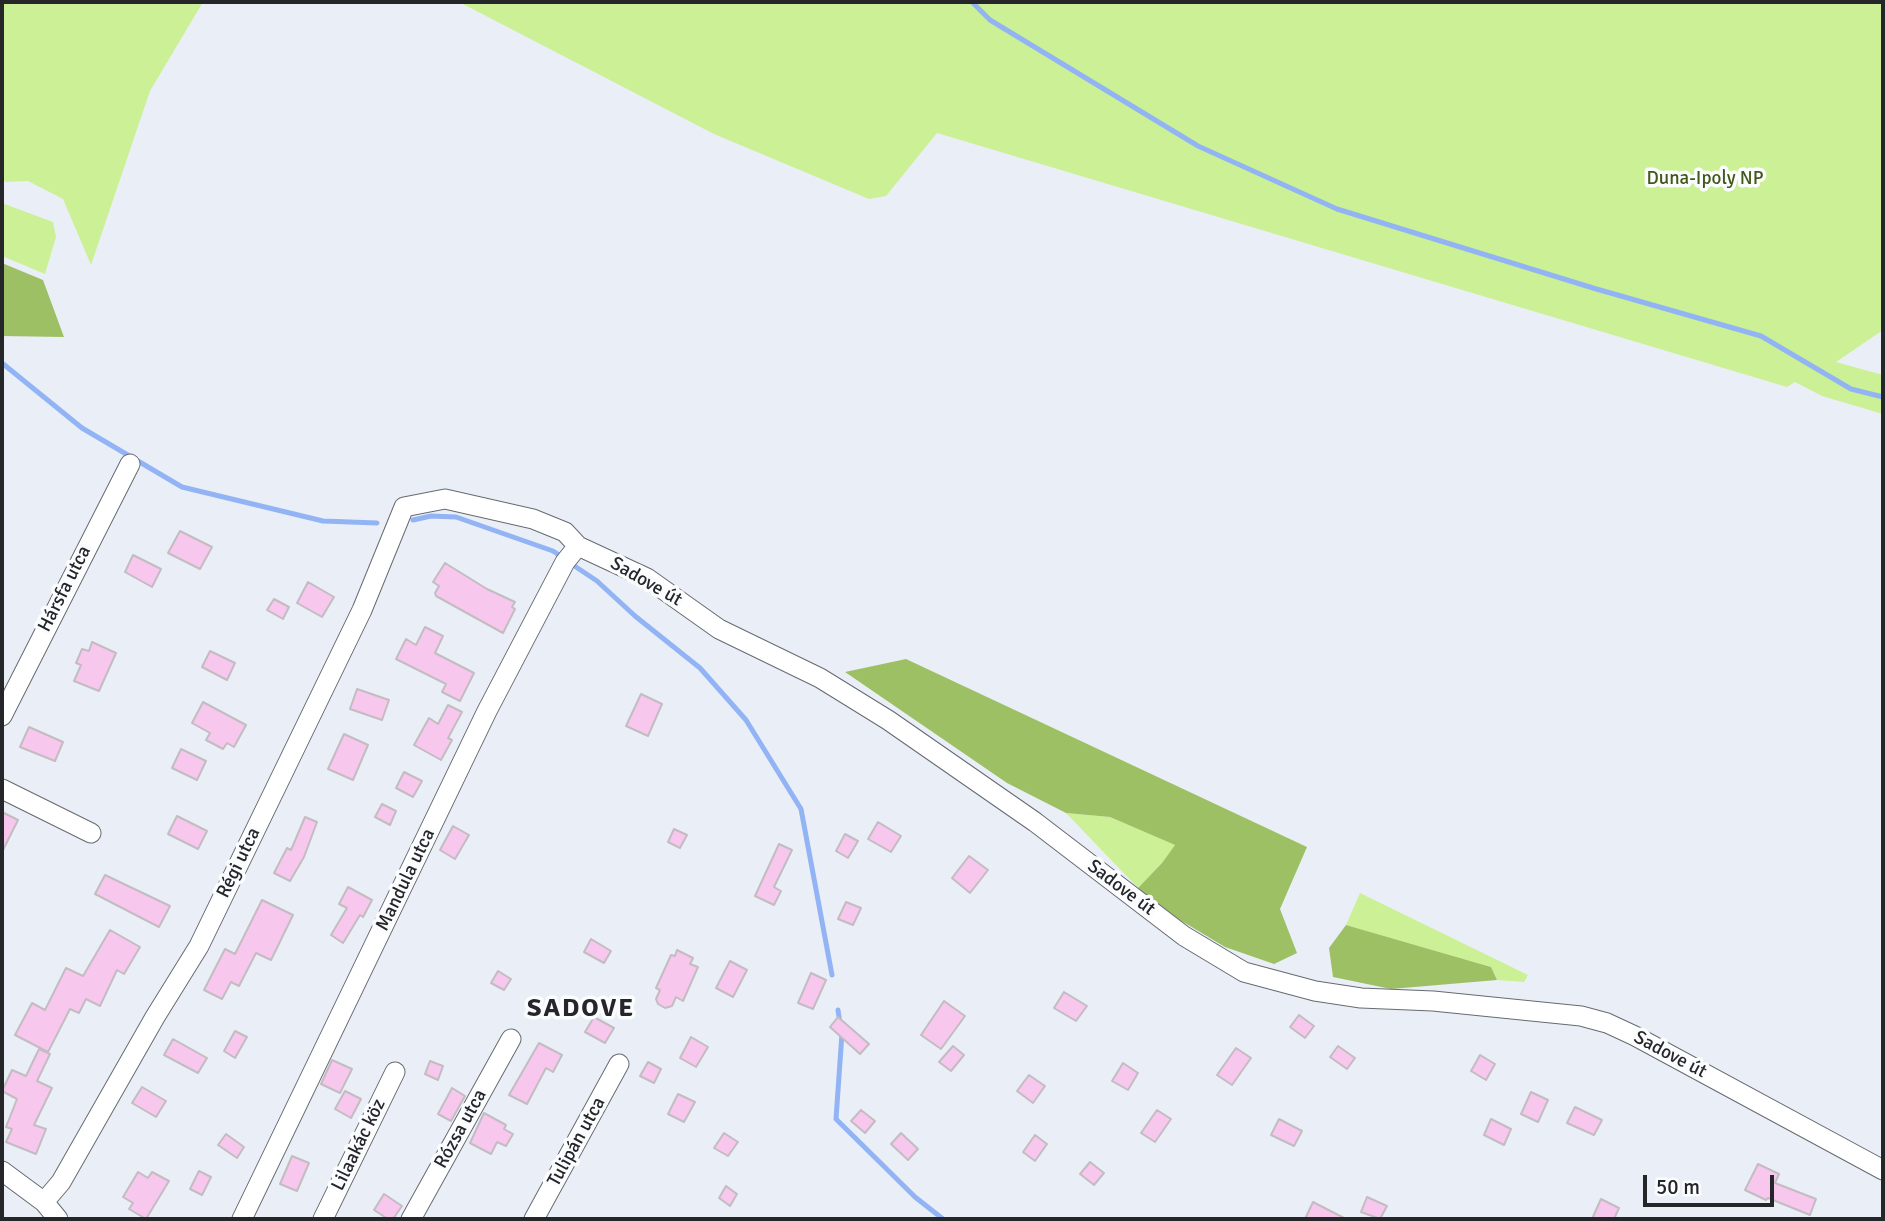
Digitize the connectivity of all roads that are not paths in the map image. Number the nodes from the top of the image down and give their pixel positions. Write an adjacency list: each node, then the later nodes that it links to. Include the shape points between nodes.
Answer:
1 (130, 464): 4 (street, Hársfa utca)
2 (404, 507): 3 (street, Sadove út, via 445,499 533,519 565,532); 12 (street, Régi utca, via 362,610 199,946 61,1182)
3 (578, 545): 10 (street, Sadove út, via 647,578 719,629 820,678 888,720 1035,822 1184,936 1244,972 1315,991 1581,1016 1607,1023); 14 (street, Mandula utca, via 487,711)
4 (2, 716)
5 (2, 789): 6 (street)
6 (91, 833)
7 (511, 1039): 16 (street, Rózsa utca)
8 (619, 1064): 17 (street, Tulipán utca)
9 (395, 1072): 15 (street, Lilaakác köz)
10 (1883, 1170)
11 (2, 1171): 12 (street)
12 (44, 1202): 13 (street)
13 (58, 1219)
14 (242, 1219)
15 (323, 1219)
16 (411, 1219)
17 (534, 1219)

